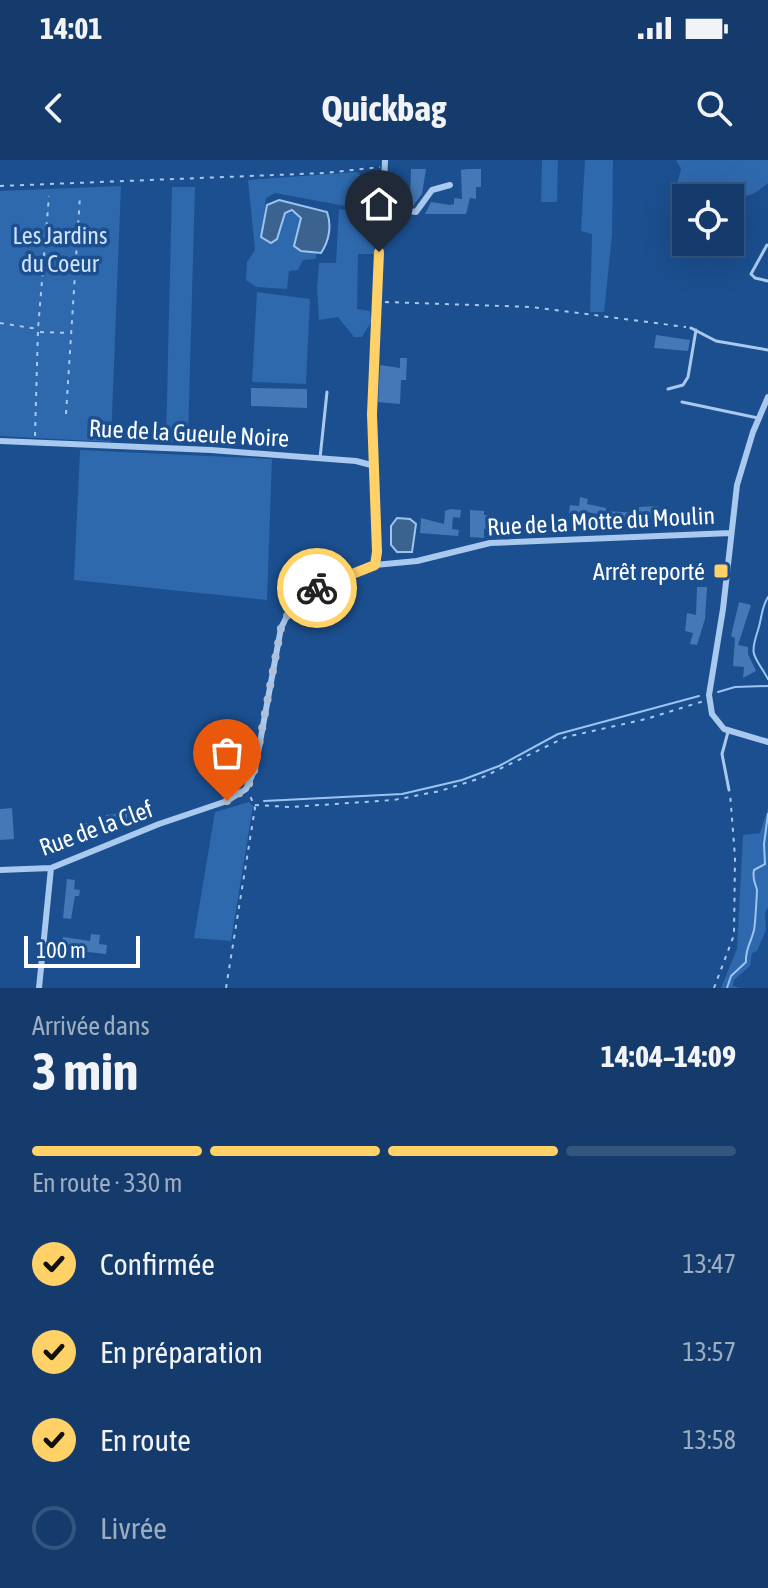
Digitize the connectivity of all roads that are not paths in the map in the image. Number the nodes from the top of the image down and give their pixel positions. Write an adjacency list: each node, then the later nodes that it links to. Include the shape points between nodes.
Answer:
1 (385, 164): 3 (street)
2 (450, 185): 3 (street, via 432,190 416,212)
3 (383, 207): 14 (street, via 372,414)
4 (767, 245): 5 (lane, via 751,274)
5 (768, 281)
6 (768, 350): 7 (lane, via 716,341 693,329 688,377 683,385)
7 (668, 389)
8 (327, 392): 13 (lane)
9 (768, 397): 11 (street)
10 (682, 402): 11 (lane)
11 (758, 418): 15 (street, via 737,485)
12 (0, 441): 13 (street, Rue de la Gueule Noire)
13 (320, 458): 14 (street, Rue de la Gueule Noire)
14 (375, 466): 16 (street)
15 (731, 533): 16 (street, Rue de la Motte du Moulin, via 490,543); 17 (street, via 709,695 716,721)
16 (375, 565): 19 (street, Rue de la Motte du Moulin, via 313,590 286,616 255,769)
17 (728, 732): 18 (street); 20 (lane, via 722,754)
18 (768, 742)
19 (246, 789): 21 (street, Rue de la Clef)
20 (729, 790)
21 (51, 868): 22 (street, Rue de la Clef); 23 (street)
22 (0, 870)
23 (39, 988)

